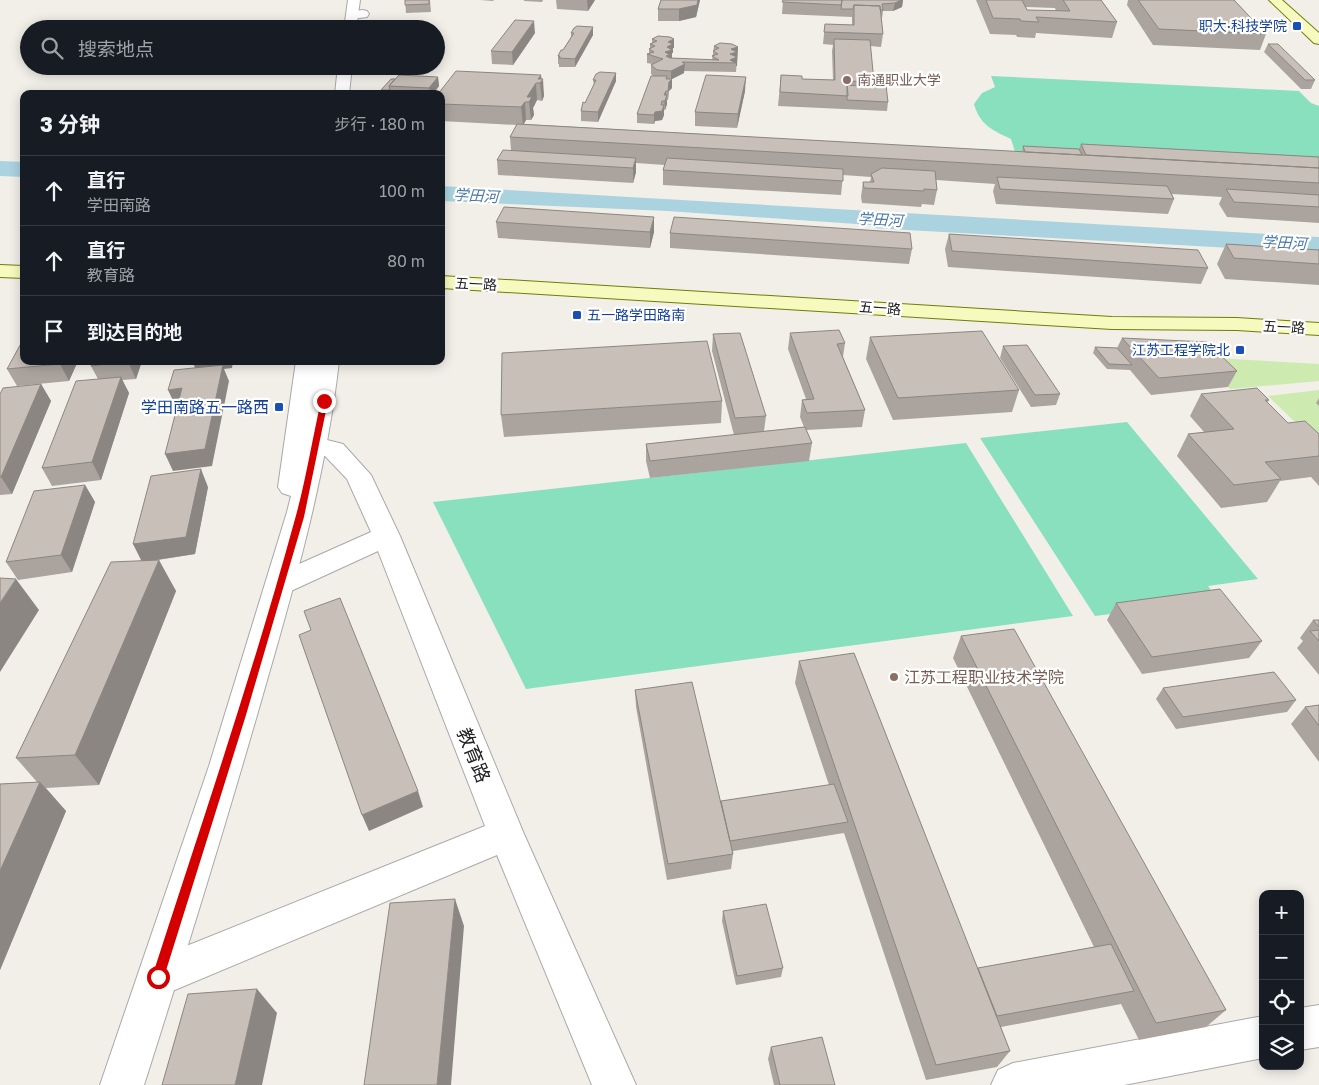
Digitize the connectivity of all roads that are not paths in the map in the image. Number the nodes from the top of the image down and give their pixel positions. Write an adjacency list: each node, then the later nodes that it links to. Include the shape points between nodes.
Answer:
1 (354, 0): 4 (street)
2 (365, 0): 4 (street)
3 (1275, 0): 7 (main road)
4 (357, 15): 5 (street); 6 (street)
5 (354, 20)
6 (359, 20)
7 (1319, 40)
8 (344, 75): 9 (street)
9 (342, 90)
10 (0, 261): 11 (main road)
11 (20, 262)
12 (445, 266): 17 (main road, via 604,276)
13 (0, 271): 14 (main road)
14 (20, 272)
15 (445, 282): 17 (main road, 五一路)
16 (445, 295): 21 (main road, 五一路)
17 (763, 301): 19 (main road, 五一路)
18 (1319, 317): 19 (main road)
19 (1112, 323): 20 (main road, 五一路, via 1237,324)
20 (1319, 329)
21 (1319, 344)
22 (306, 365): 26 (street)
23 (328, 365): 24 (street)
24 (315, 445): 25 (street, 教育路, via 334,450 358,475); 26 (street, via 300,517)
25 (386, 536): 26 (street); 27 (street, 教育路)
26 (280, 585): 28 (street)
27 (506, 834): 28 (street); 33 (street, 教育路)
28 (158, 977): 32 (street)
29 (1319, 1026): 30 (street)
30 (1304, 1029)
31 (1259, 1038): 34 (street)
32 (122, 1085)
33 (614, 1085)
34 (1013, 1085)

